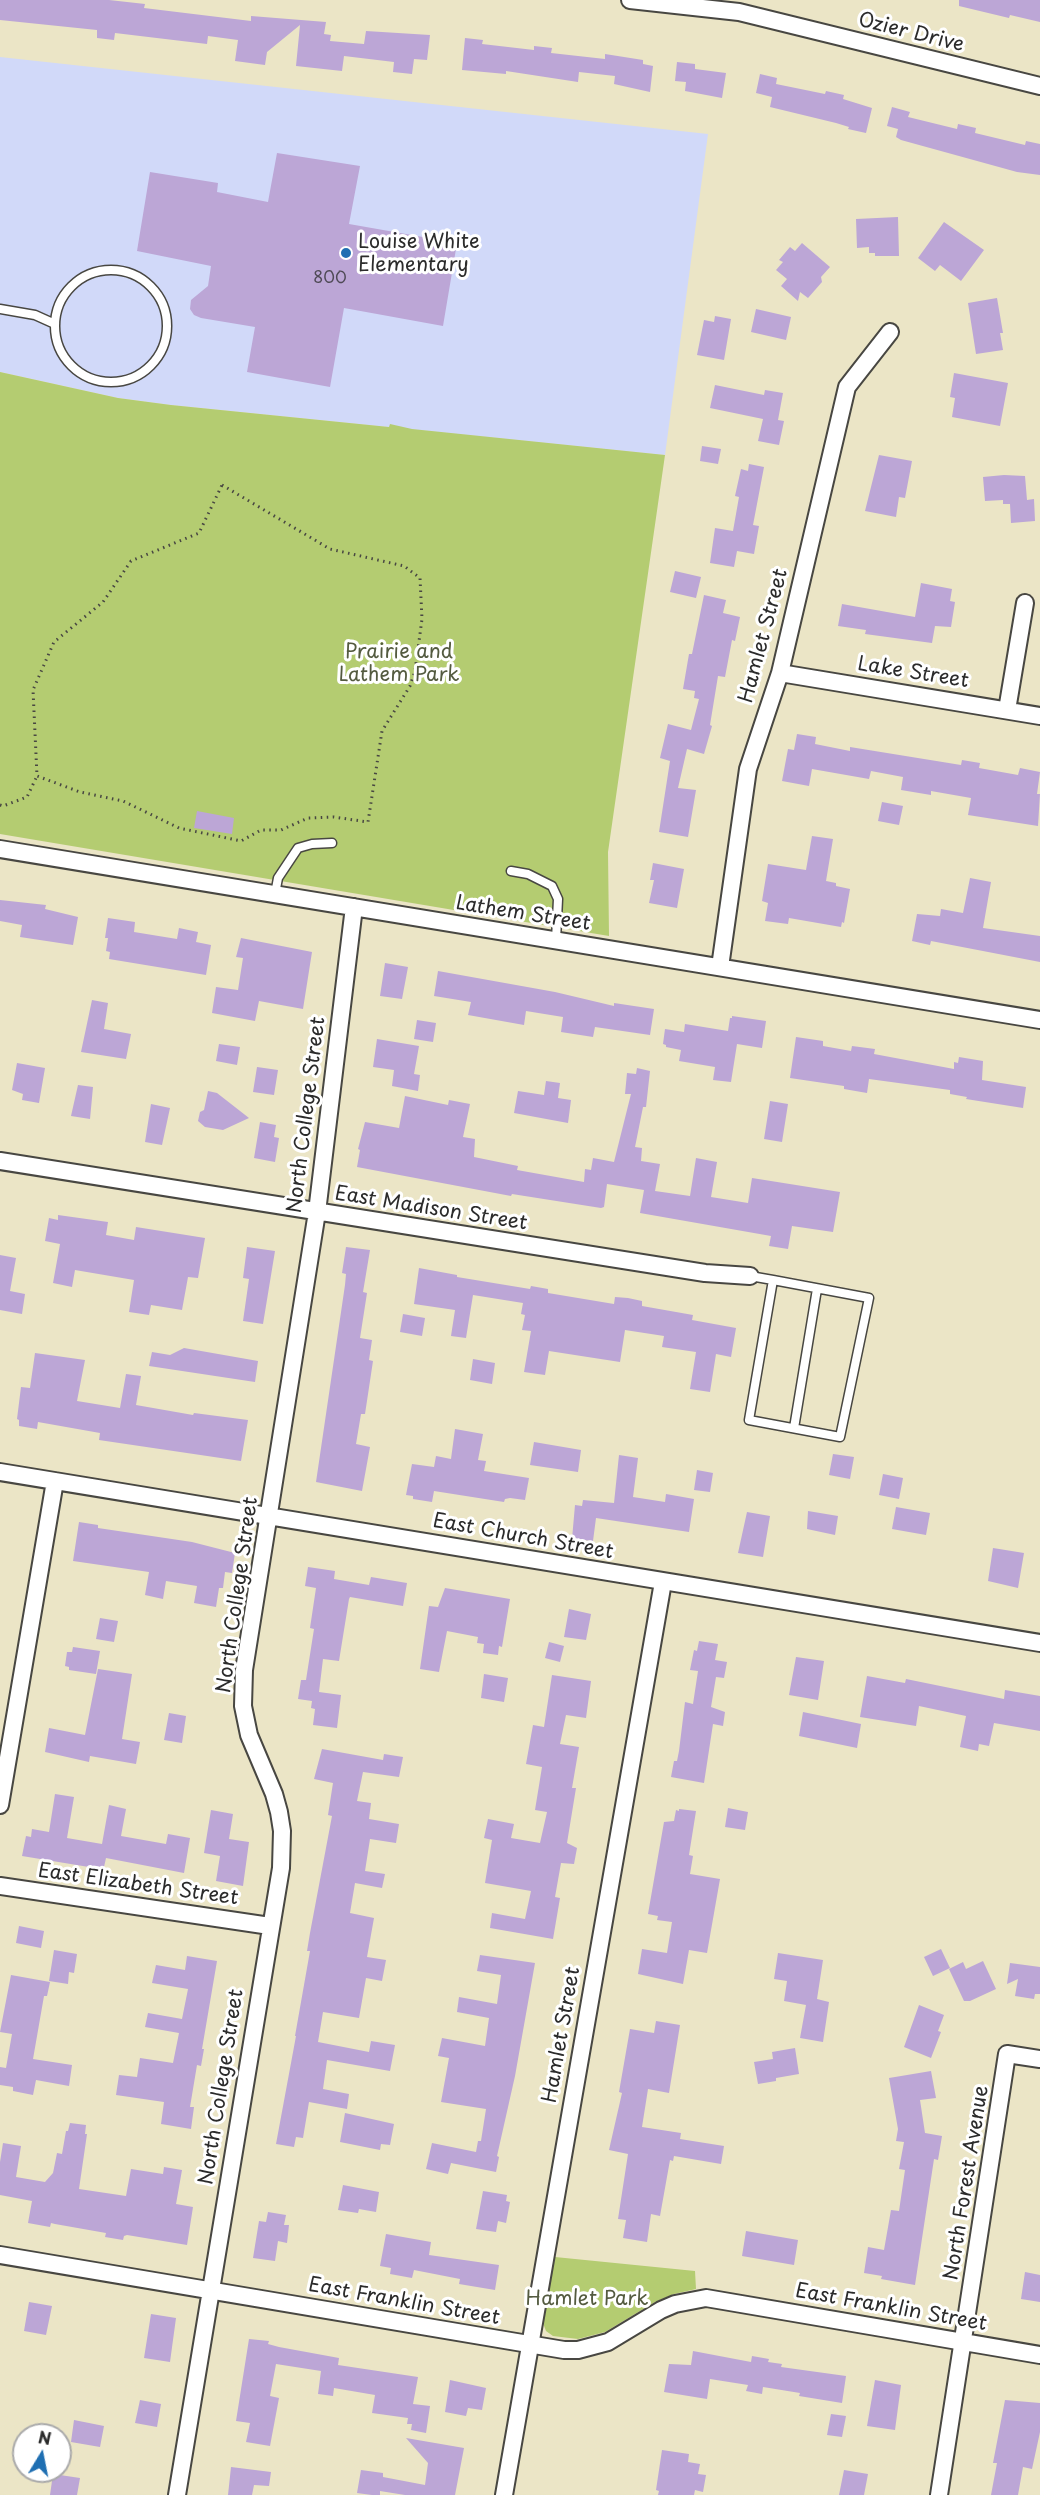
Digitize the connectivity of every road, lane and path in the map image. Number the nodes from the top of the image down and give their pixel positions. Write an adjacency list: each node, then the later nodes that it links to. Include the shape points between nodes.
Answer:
1 (630, 0): 2 (street, Ozier Drive, via 740,12)
2 (1040, 86)
3 (0, 309): 4 (lane, via 35,315)
4 (55, 324): 4 (lane, via 59,348 73,367 107,382 132,378 152,364 165,342 167,329 157,293 137,276 112,270 99,271 76,282 61,300)
5 (890, 332): 7 (street, Hamlet Street, via 847,387)
6 (1025, 603): 8 (street)
7 (780, 673): 8 (street, Lake Street); 18 (street, Hamlet Street, via 748,769)
8 (1007, 710): 9 (street, Lake Street)
9 (1040, 716)
10 (37, 776): 10 (path, via 80,792 123,801 179,828 241,841 261,830 281,830 308,818 368,822 381,730 410,686 415,671 422,619 420,578 404,566 330,549 222,485 199,533 131,561 103,602 54,642 33,690); 11 (path, via 27,797)
11 (0, 805)
12 (332, 843): 15 (lane, via 298,848 278,878)
13 (0, 849): 15 (street, Lathem Street)
14 (511, 871): 17 (lane, via 528,874 552,886 558,899)
15 (275, 894): 16 (street, Lathem Street)
16 (354, 907): 17 (street, Lathem Street); 21 (street, North College Street)
17 (556, 940): 18 (street, Lathem Street)
18 (720, 967): 19 (street, Lathem Street)
19 (1040, 1020)
20 (0, 1161): 21 (street, East Madison Street)
21 (317, 1212): 22 (street, East Madison Street, via 705,1273); 28 (street, North College Street)
22 (750, 1276): 23 (lane)
23 (773, 1280): 24 (lane); 25 (lane, via 749,1420)
24 (817, 1289): 25 (lane); 25 (lane, via 869,1298 840,1437)
25 (794, 1428)
26 (0, 1472): 27 (street, East Church Street)
27 (55, 1480): 28 (street, East Church Street); 31 (street)
28 (269, 1515): 29 (street, East Church Street); 33 (street, North College Street, via 243,1688 249,1736 274,1794 282,1831 281,1868)
29 (663, 1582): 30 (street, East Church Street); 38 (street, Hamlet Street)
30 (1040, 1643)
31 (0, 1805)
32 (0, 1886): 33 (street, East Elizabeth Street)
33 (270, 1926): 36 (street, North College Street)
34 (1040, 2059): 37 (street, North Forest Avenue, via 1007,2054)
35 (0, 2255): 36 (street, East Franklin Street)
36 (210, 2290): 38 (street, East Franklin Street); 40 (street, North College Street)
37 (963, 2342): 38 (street, East Franklin Street, via 706,2298 675,2304 593,2348 564,2350); 39 (street, East Franklin Street); 42 (street, North Forest Avenue)
38 (529, 2344): 41 (street, Hamlet Street)
39 (1040, 2355)
40 (177, 2495)
41 (504, 2495)
42 (939, 2495)

